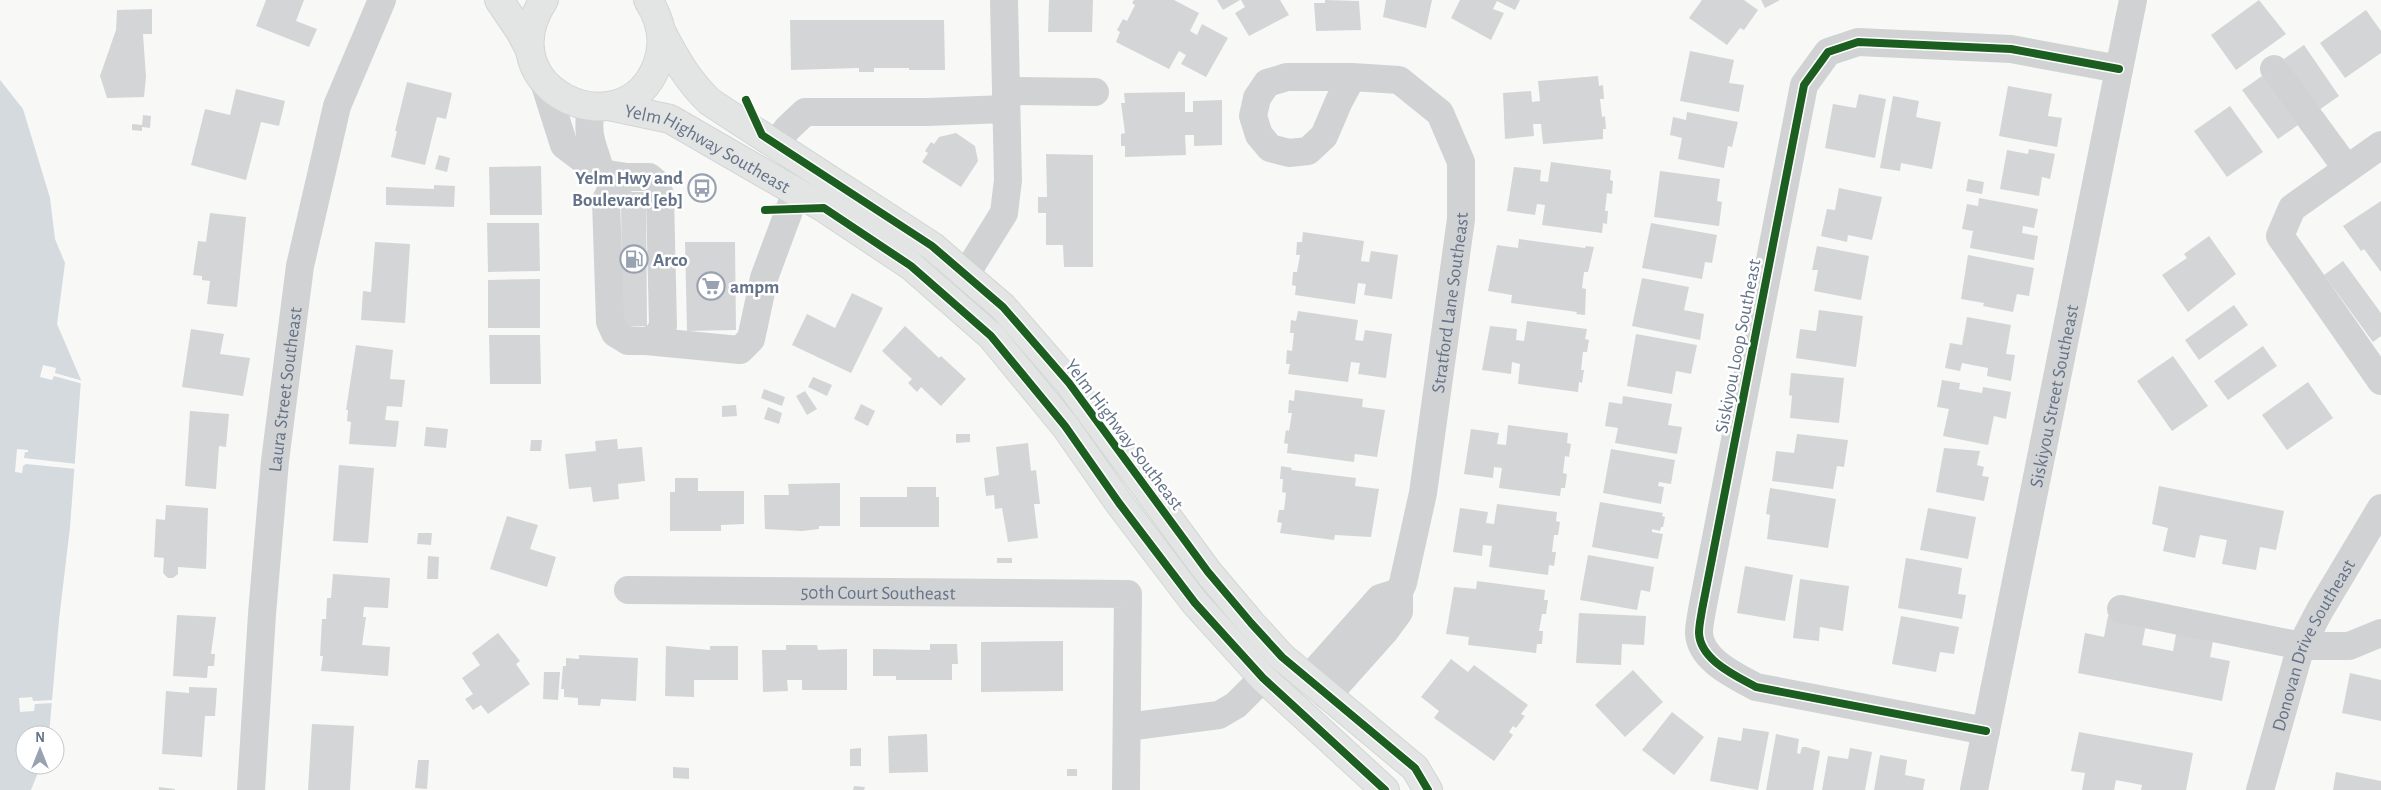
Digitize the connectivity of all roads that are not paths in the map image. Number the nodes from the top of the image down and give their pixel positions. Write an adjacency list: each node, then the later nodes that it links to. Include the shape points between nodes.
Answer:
1 (382, 0): 32 (street, Laura Street Southeast, via 338,106 300,266 275,461)
2 (499, 0): 7 (main road)
3 (544, 0): 7 (main road, via 530,31)
4 (1004, 0): 13 (street)
5 (2133, 0): 8 (street, Siskiyou Street Southeast)
6 (656, 12): 14 (main road, via 661,55 654,73 627,99); 15 (main road, Yelm Highway Southeast, via 681,68 694,86 710,102)
7 (530, 50): 11 (main road)
8 (2119, 69): 31 (street, Siskiyou Street Southeast); 31 (street, Siskiyou Loop Southeast, via 2011,49 1858,42 1828,52 1804,85 1699,634 1708,656 1756,687)
9 (2274, 69): 17 (street)
10 (1352, 77): 29 (street, Stratford Lane Southeast, via 1399,80 1440,113 1461,162 1461,219 1426,473 1403,583 1398,592 1399,612 1385,631)
11 (544, 82): 14 (main road, Yelm Highway Southeast, via 558,95 574,103); 18 (street, via 564,145)
12 (1094, 92): 13 (street)
13 (1006, 100): 15 (street, via 927,112 805,112); 20 (street, via 1008,180 1004,213)
14 (600, 106): 18 (street, via 588,128 590,143); 19 (main road, Yelm Highway Southeast, via 670,119)
15 (776, 144): 20 (main road, Yelm Highway Southeast, via 932,246)
16 (2381, 145): 17 (street)
17 (2347, 169): 22 (street, via 2292,208 2280,236)
18 (614, 175): 21 (street, via 606,200 610,322 616,333 628,341); 21 (street, via 649,177 656,183 660,195 663,326 657,337)
19 (796, 192): 21 (street, via 764,278 751,339 740,350); 28 (main road, Yelm Highway Southeast, via 910,266 991,336 1065,426 1195,603)
20 (966, 274): 29 (main road, Yelm Highway Southeast, via 1003,307 1038,346 1208,572 1269,643)
21 (646, 341)
22 (2381, 381)
23 (2381, 508): 27 (street, Donovan Drive Southeast)
24 (628, 590): 30 (street, 50th Court Southeast, via 1128,594)
25 (2121, 609): 27 (street)
26 (2381, 633): 27 (street, via 2349,646)
27 (2301, 646): 37 (street, Donovan Drive Southeast)
28 (1263, 678): 30 (street, via 1236,705 1220,715); 34 (main road, Yelm Highway Southeast)
29 (1317, 687): 35 (main road, Yelm Highway Southeast, via 1414,768)
30 (1126, 727): 33 (street)
31 (1986, 731): 36 (street, Siskiyou Street Southeast)
32 (251, 790)
33 (1126, 790)
34 (1385, 790)
35 (1428, 790)
36 (1974, 790)
37 (2260, 790)

